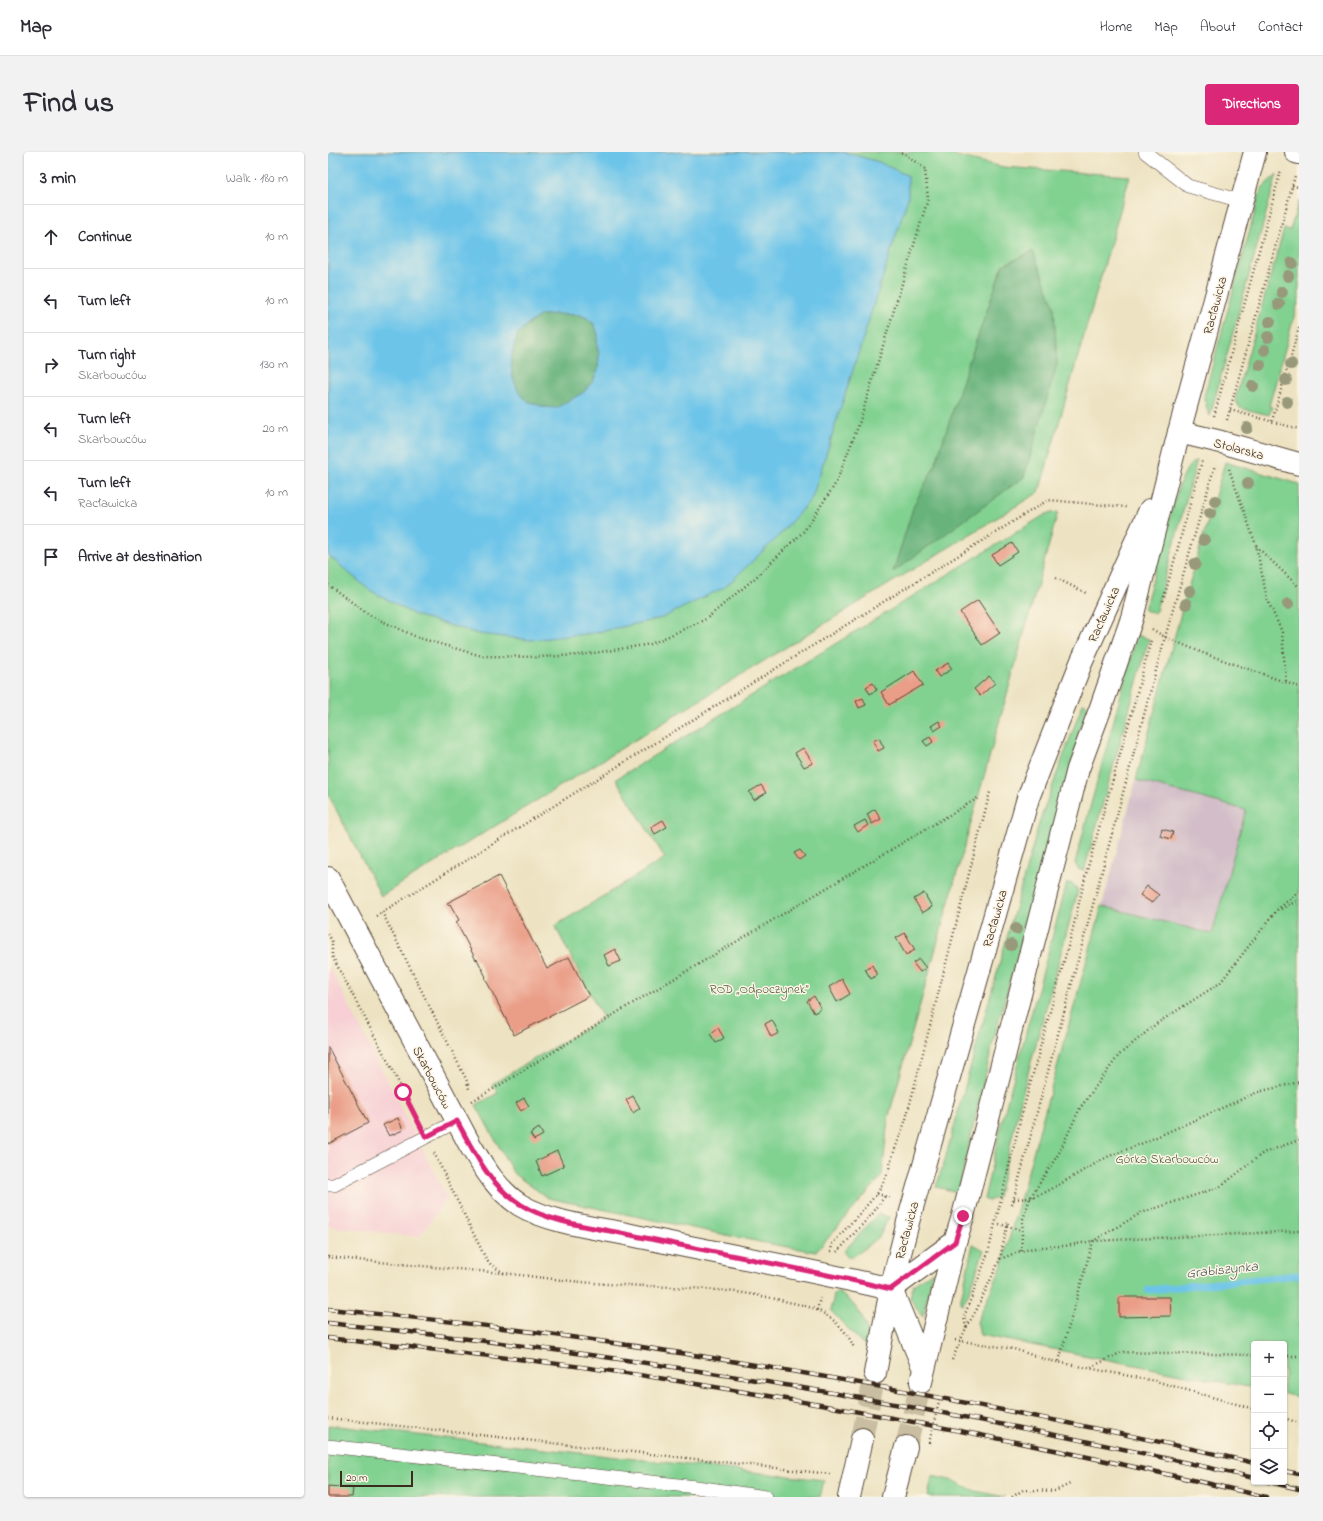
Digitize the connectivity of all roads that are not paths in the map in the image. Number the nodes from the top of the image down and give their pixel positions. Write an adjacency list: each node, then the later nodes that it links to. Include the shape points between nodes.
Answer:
1 (1145, 152): 3 (lane, via 1188,186)
2 (1255, 152): 3 (street, Racławicka)
3 (1242, 201): 4 (street, Racławicka)
4 (1179, 432): 5 (street, Stolarska); 6 (street, Racławicka)
5 (1299, 464)
6 (1166, 481): 7 (street, Racławicka, via 1150,508); 8 (street, Racławicka, via 1132,618)
7 (1073, 685): 8 (street, via 1085,684 1095,690); 13 (street, Racławicka, via 1028,798)
8 (1101, 707): 12 (street, Racławicka, via 1078,769)
9 (328, 878): 10 (street, Skarbowców)
10 (464, 1114): 11 (lane, via 426,1137 334,1185); 13 (street, Skarbowców, via 487,1173 495,1184 520,1205 542,1215)
11 (328, 1185)
12 (955, 1242): 13 (street); 13 (street, Racławicka, via 922,1375)
13 (891, 1289): 14 (street, Racławicka)
14 (875, 1373)
15 (862, 1438): 19 (street)
16 (328, 1446): 18 (lane, via 696,1486)
17 (906, 1447): 20 (street)
18 (766, 1497)
19 (849, 1497)
20 (894, 1497)

